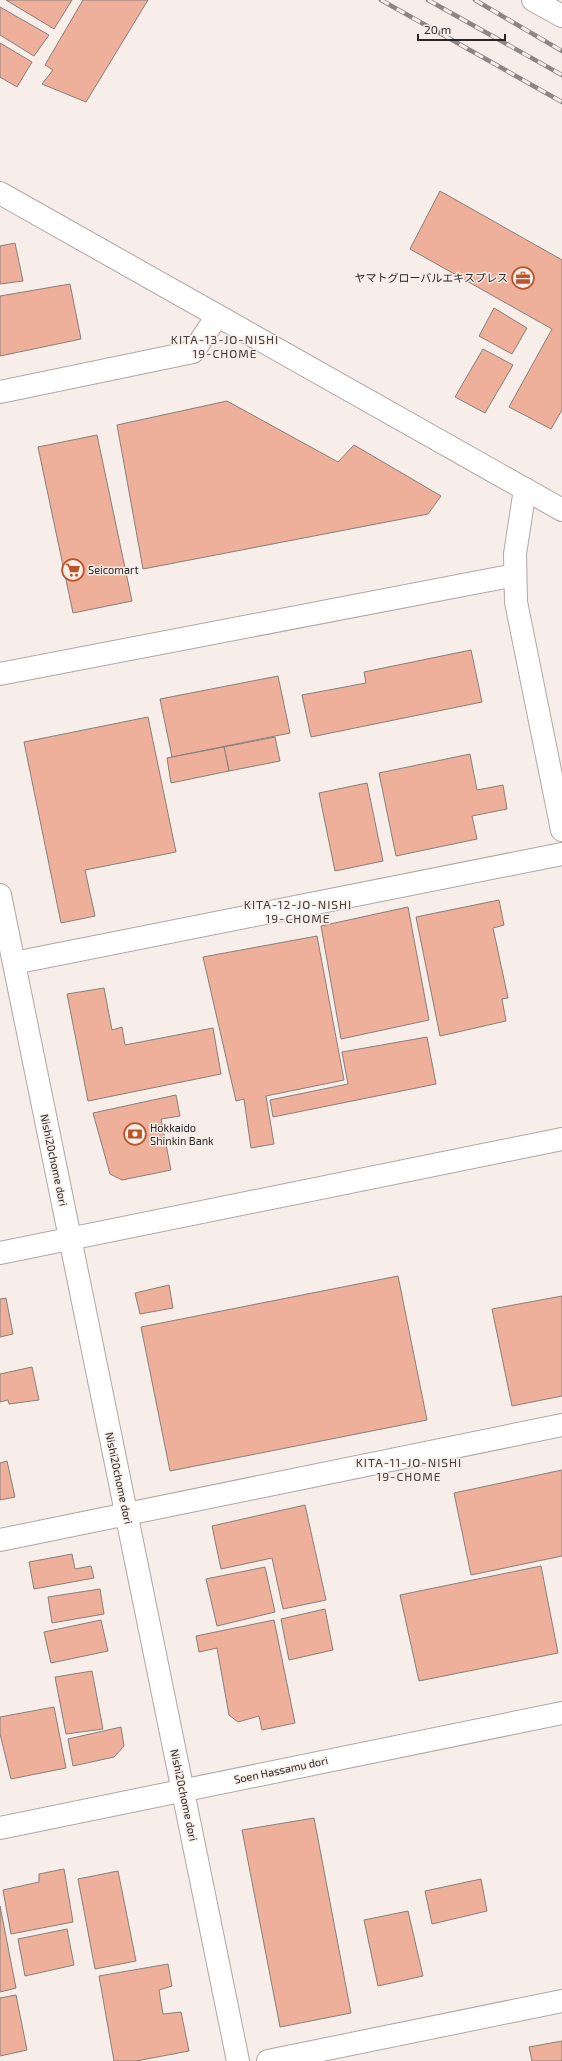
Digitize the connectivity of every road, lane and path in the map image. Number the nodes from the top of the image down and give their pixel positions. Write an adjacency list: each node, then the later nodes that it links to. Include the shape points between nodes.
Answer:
1 (533, 0): 2 (street)
2 (562, 16)
3 (0, 193): 4 (street)
4 (217, 316): 5 (street, via 193,352); 6 (street)
5 (0, 392)
6 (525, 489): 7 (street); 8 (street, via 514,554)
7 (562, 510)
8 (515, 575): 9 (street); 10 (street, via 516,602)
9 (0, 674)
10 (562, 830)
11 (562, 854): 13 (street)
12 (0, 895): 13 (street, Nishi20chome dori)
13 (14, 962): 15 (street, Nishi20chome dori)
14 (562, 1139): 15 (street)
15 (70, 1239): 16 (street); 18 (street, Nishi20chome dori)
16 (0, 1253)
17 (562, 1425): 18 (street)
18 (127, 1515): 19 (street); 21 (street, Nishi20chome dori)
19 (0, 1540)
20 (562, 1713): 21 (street, Soen Hassamu dori)
21 (182, 1790): 22 (street, Soen Hassamu dori); 24 (street, Nishi20chome dori)
22 (0, 1828)
23 (562, 2001): 25 (street)
24 (238, 2061)
25 (268, 2061)

